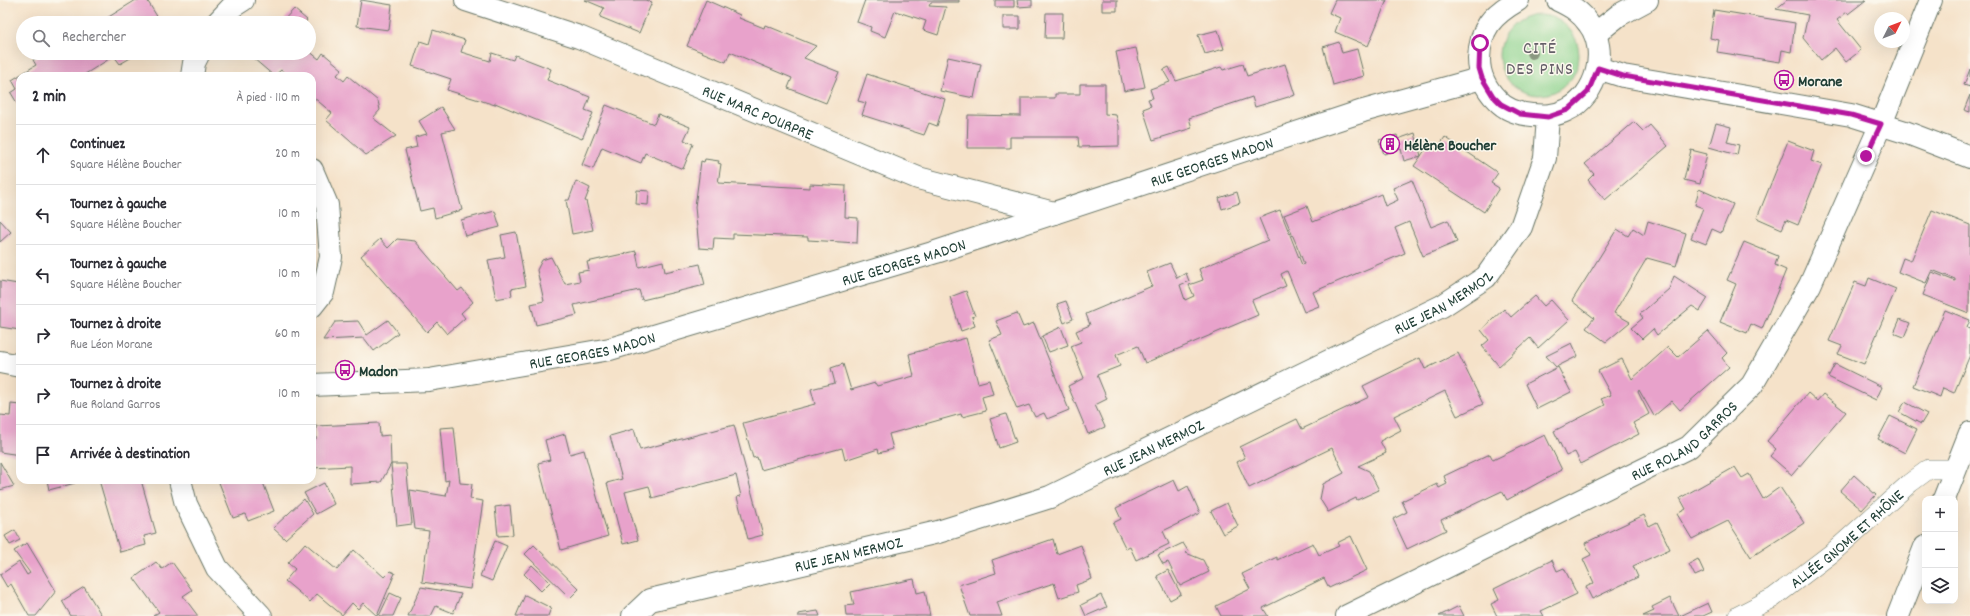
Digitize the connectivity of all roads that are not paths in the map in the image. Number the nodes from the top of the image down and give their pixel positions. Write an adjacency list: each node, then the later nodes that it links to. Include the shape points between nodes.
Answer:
1 (243, 0): 8 (street)
2 (466, 0): 18 (street, RUE MARC POURPRE, via 579,37 918,178)
3 (1518, 0): 7 (street)
4 (1558, 0): 9 (street, via 1575,8)
5 (1647, 0): 9 (street, via 1619,15)
6 (1931, 0): 15 (street, RUE ROLAND GARROS)
7 (1498, 6): 13 (street, via 1480,43 1479,68)
8 (224, 16)
9 (1595, 34): 11 (street, via 1598,45)
10 (196, 60): 12 (street)
11 (1598, 68): 14 (street, via 1588,92 1568,110); 15 (street, via 1623,76 1851,115)
12 (193, 72)
13 (1482, 78): 14 (street, via 1501,104 1520,114); 18 (street, RUE GEORGES MADON, via 1363,111)
14 (1548, 117): 29 (street, RUE JEAN MERMOZ, via 1545,158 1522,227 1486,277 1442,306 1050,497 938,532 650,600)
15 (1881, 124): 16 (street); 30 (street, RUE ROLAND GARROS, via 1810,285 1752,385 1689,447)
16 (1970, 158)
17 (316, 179): 19 (street, via 327,205 331,257 323,292)
18 (1054, 213): 22 (street, RUE GEORGES MADON, via 936,252 610,349 429,380)
19 (316, 301)
20 (0, 362): 21 (street)
21 (16, 365)
22 (316, 385)
23 (1970, 433): 24 (street)
24 (1956, 469): 26 (street); 31 (lane, ALLÉE GNOME ET RHÔNE, via 1929,469 1832,553 1773,598)
25 (181, 484): 28 (street, via 186,504 217,568)
26 (1945, 496)
27 (1922, 555): 32 (street)
28 (261, 616)
29 (633, 616)
30 (1347, 616)
31 (1738, 616)
32 (1898, 616)

